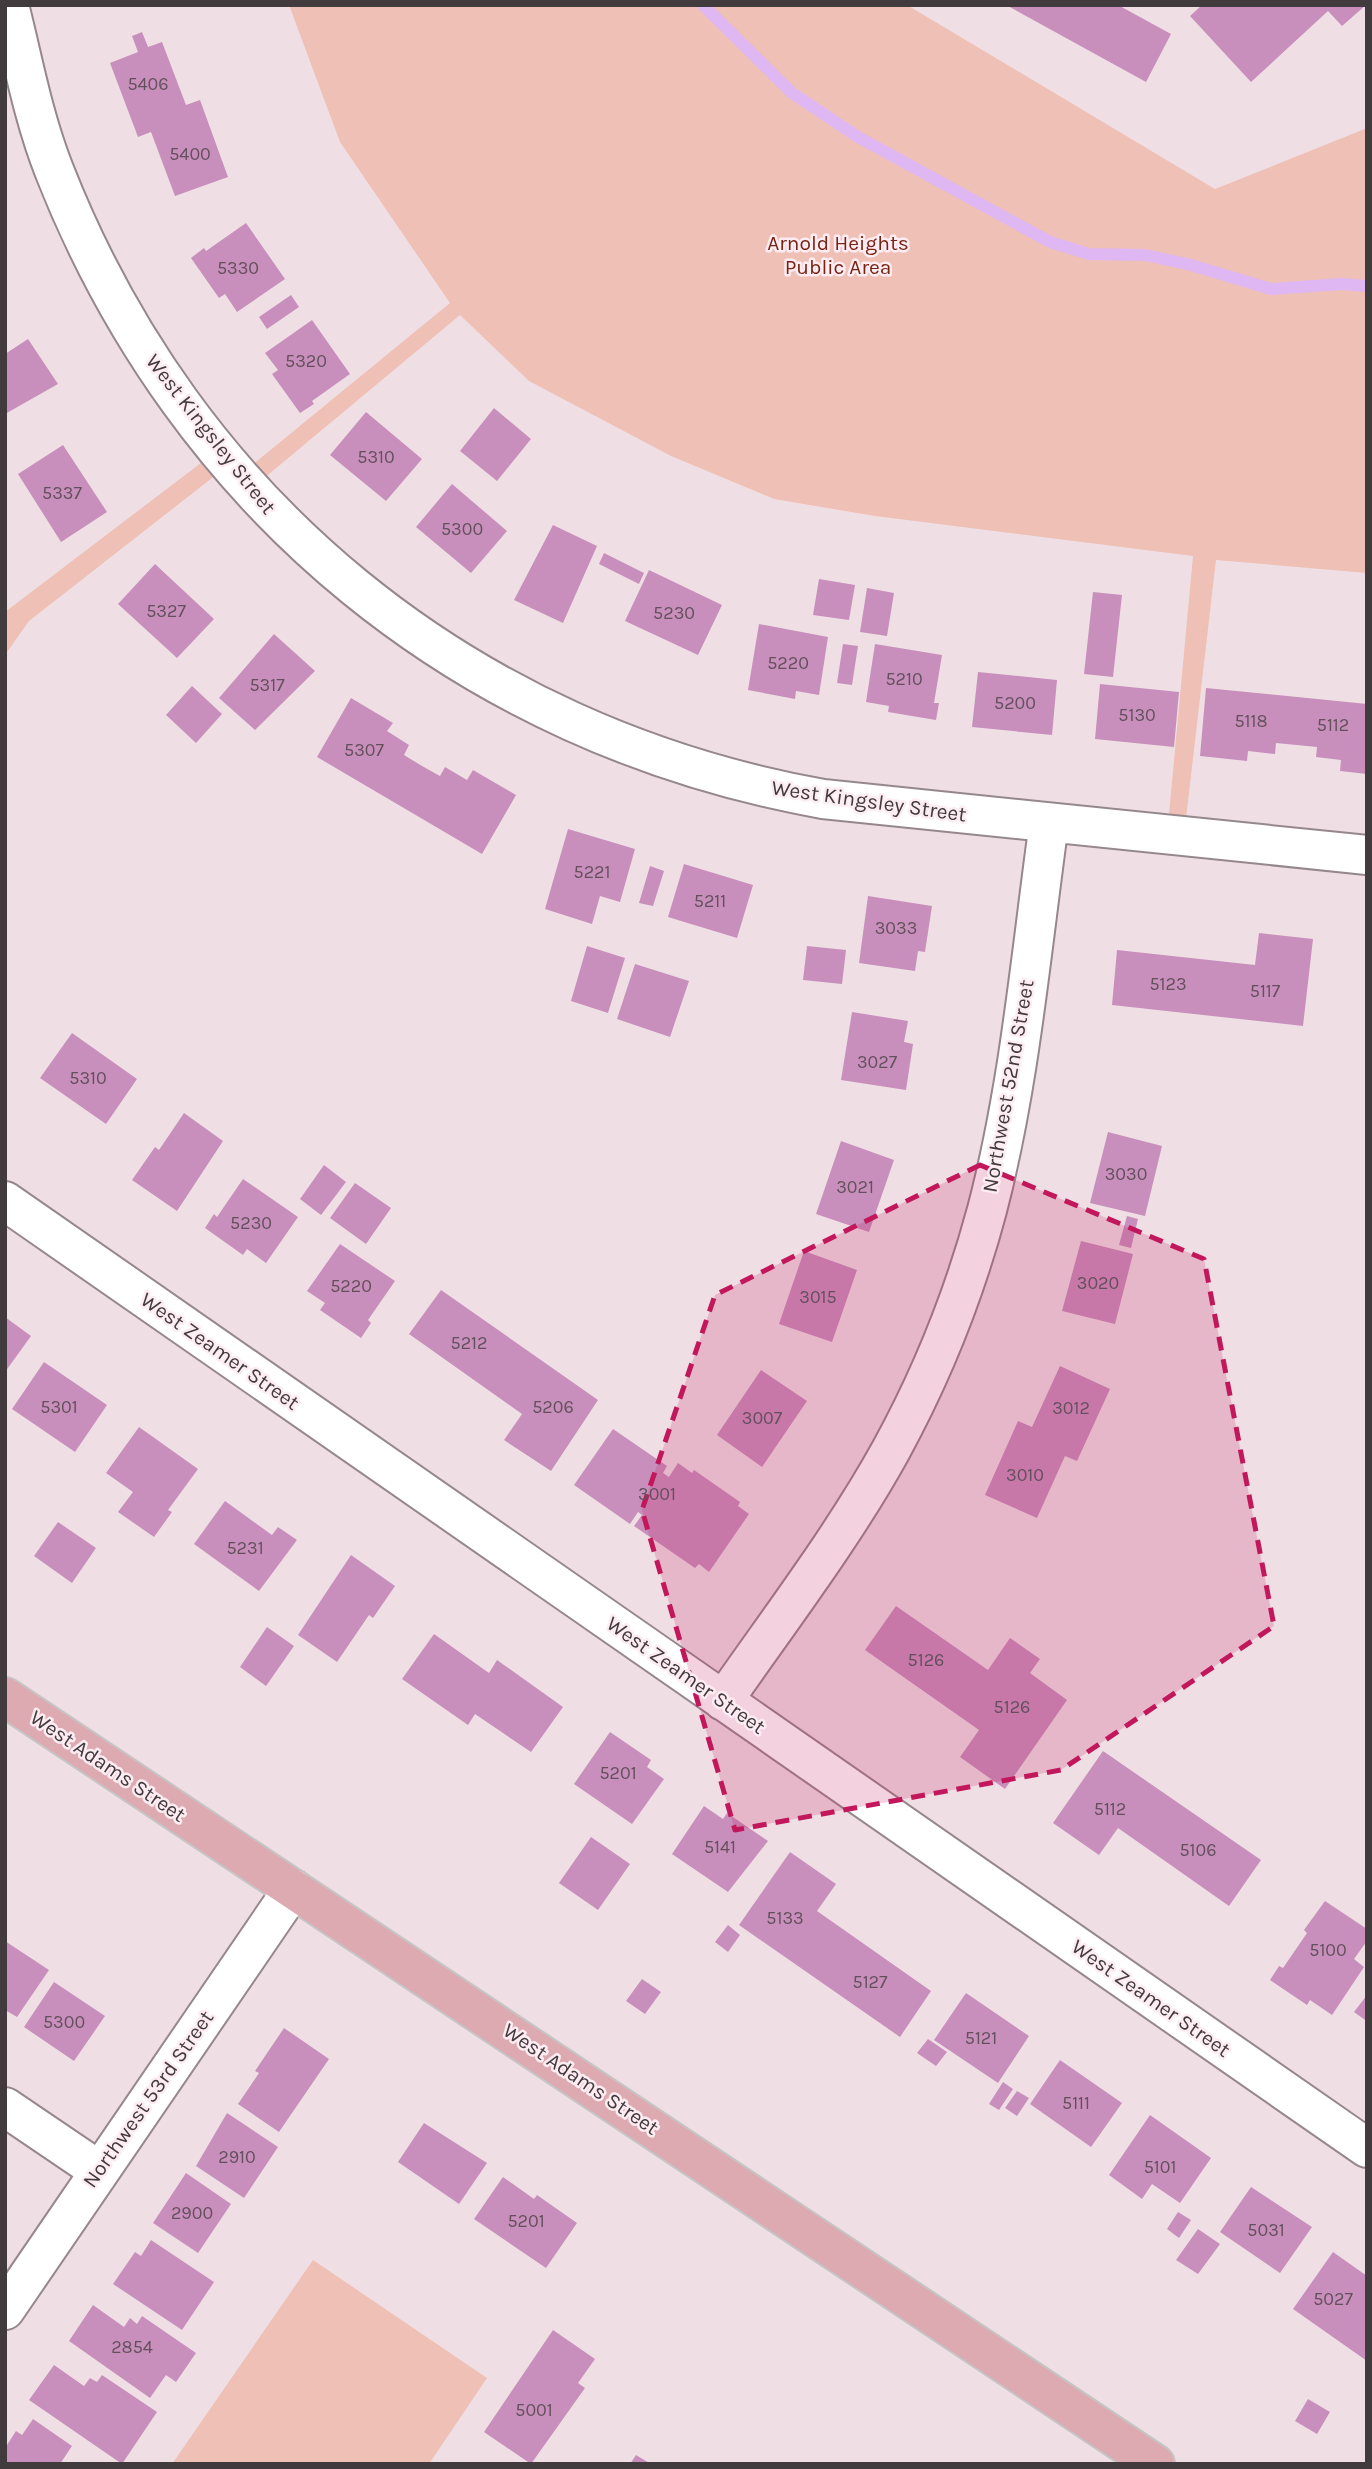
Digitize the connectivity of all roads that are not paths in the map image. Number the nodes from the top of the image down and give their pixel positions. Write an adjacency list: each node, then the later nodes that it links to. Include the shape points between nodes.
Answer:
1 (9, 5): 2 (street, West Kingsley Street, via 53,168 97,268 125,316 230,464 280,522 349,585 429,643 513,694 648,754 823,799)
2 (1049, 823): 3 (street, West Kingsley Street); 6 (street, Northwest 52nd Street, via 1008,1115 986,1210 952,1315 913,1405 866,1491)
3 (1367, 855)
4 (5, 1201): 6 (street, West Zeamer Street)
5 (5, 1697): 7 (main road, West Adams Street)
6 (723, 1701): 9 (street, West Zeamer Street)
7 (293, 1889): 10 (street, Northwest 53rd Street); 12 (main road, West Adams Street)
8 (5, 2107): 10 (street)
9 (1367, 2147)
10 (99, 2170): 11 (street, Northwest 53rd Street)
11 (5, 2310)
12 (1155, 2464)

